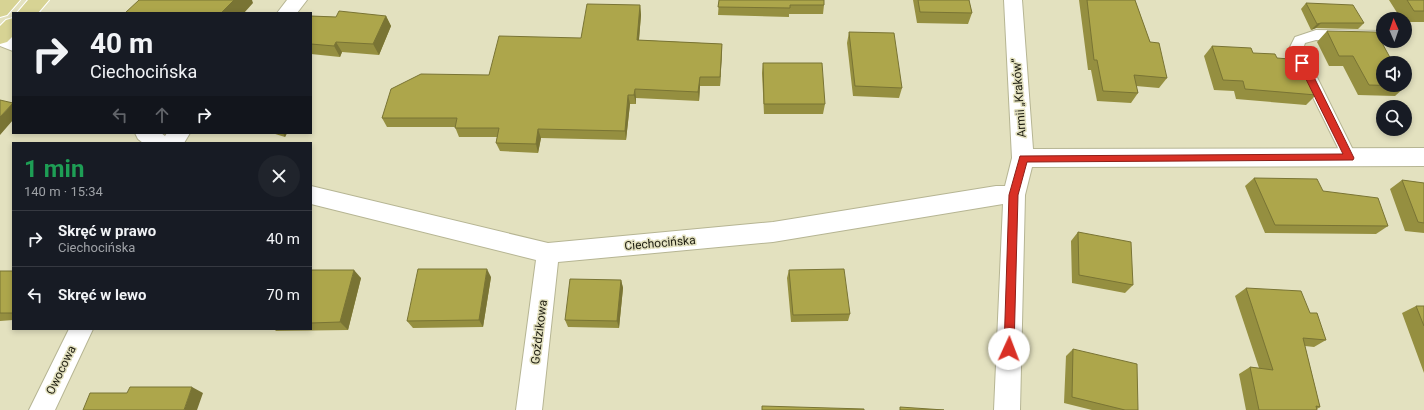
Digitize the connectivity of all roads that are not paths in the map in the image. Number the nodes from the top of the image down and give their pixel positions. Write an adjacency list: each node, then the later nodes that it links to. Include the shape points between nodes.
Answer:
1 (11, 0): 5 (main road)
2 (40, 0): 6 (main road)
3 (298, 0): 7 (street)
4 (1013, 0): 17 (street, Armii „Kraków”)
5 (0, 10)
6 (27, 12)
7 (287, 12)
8 (12, 26): 10 (main road)
9 (1376, 36): 18 (lane, via 1316,35 1300,40 1296,49)
10 (0, 38): 11 (street)
11 (12, 44)
12 (147, 134): 14 (street)
13 (179, 134): 15 (street)
14 (158, 142)
15 (172, 142)
16 (1424, 157): 18 (street)
17 (1023, 158): 18 (street); 20 (street, Armii „Kraków”)
18 (1350, 158)
19 (312, 195): 21 (street, Ciechocińska)
20 (1014, 195): 21 (street, Ciechocińska, via 996,195 773,232); 25 (street, Armii „Kraków”)
21 (548, 253): 24 (street, Goździkowa)
22 (81, 330): 23 (street, Owocowa)
23 (42, 410)
24 (529, 410)
25 (1007, 410)

